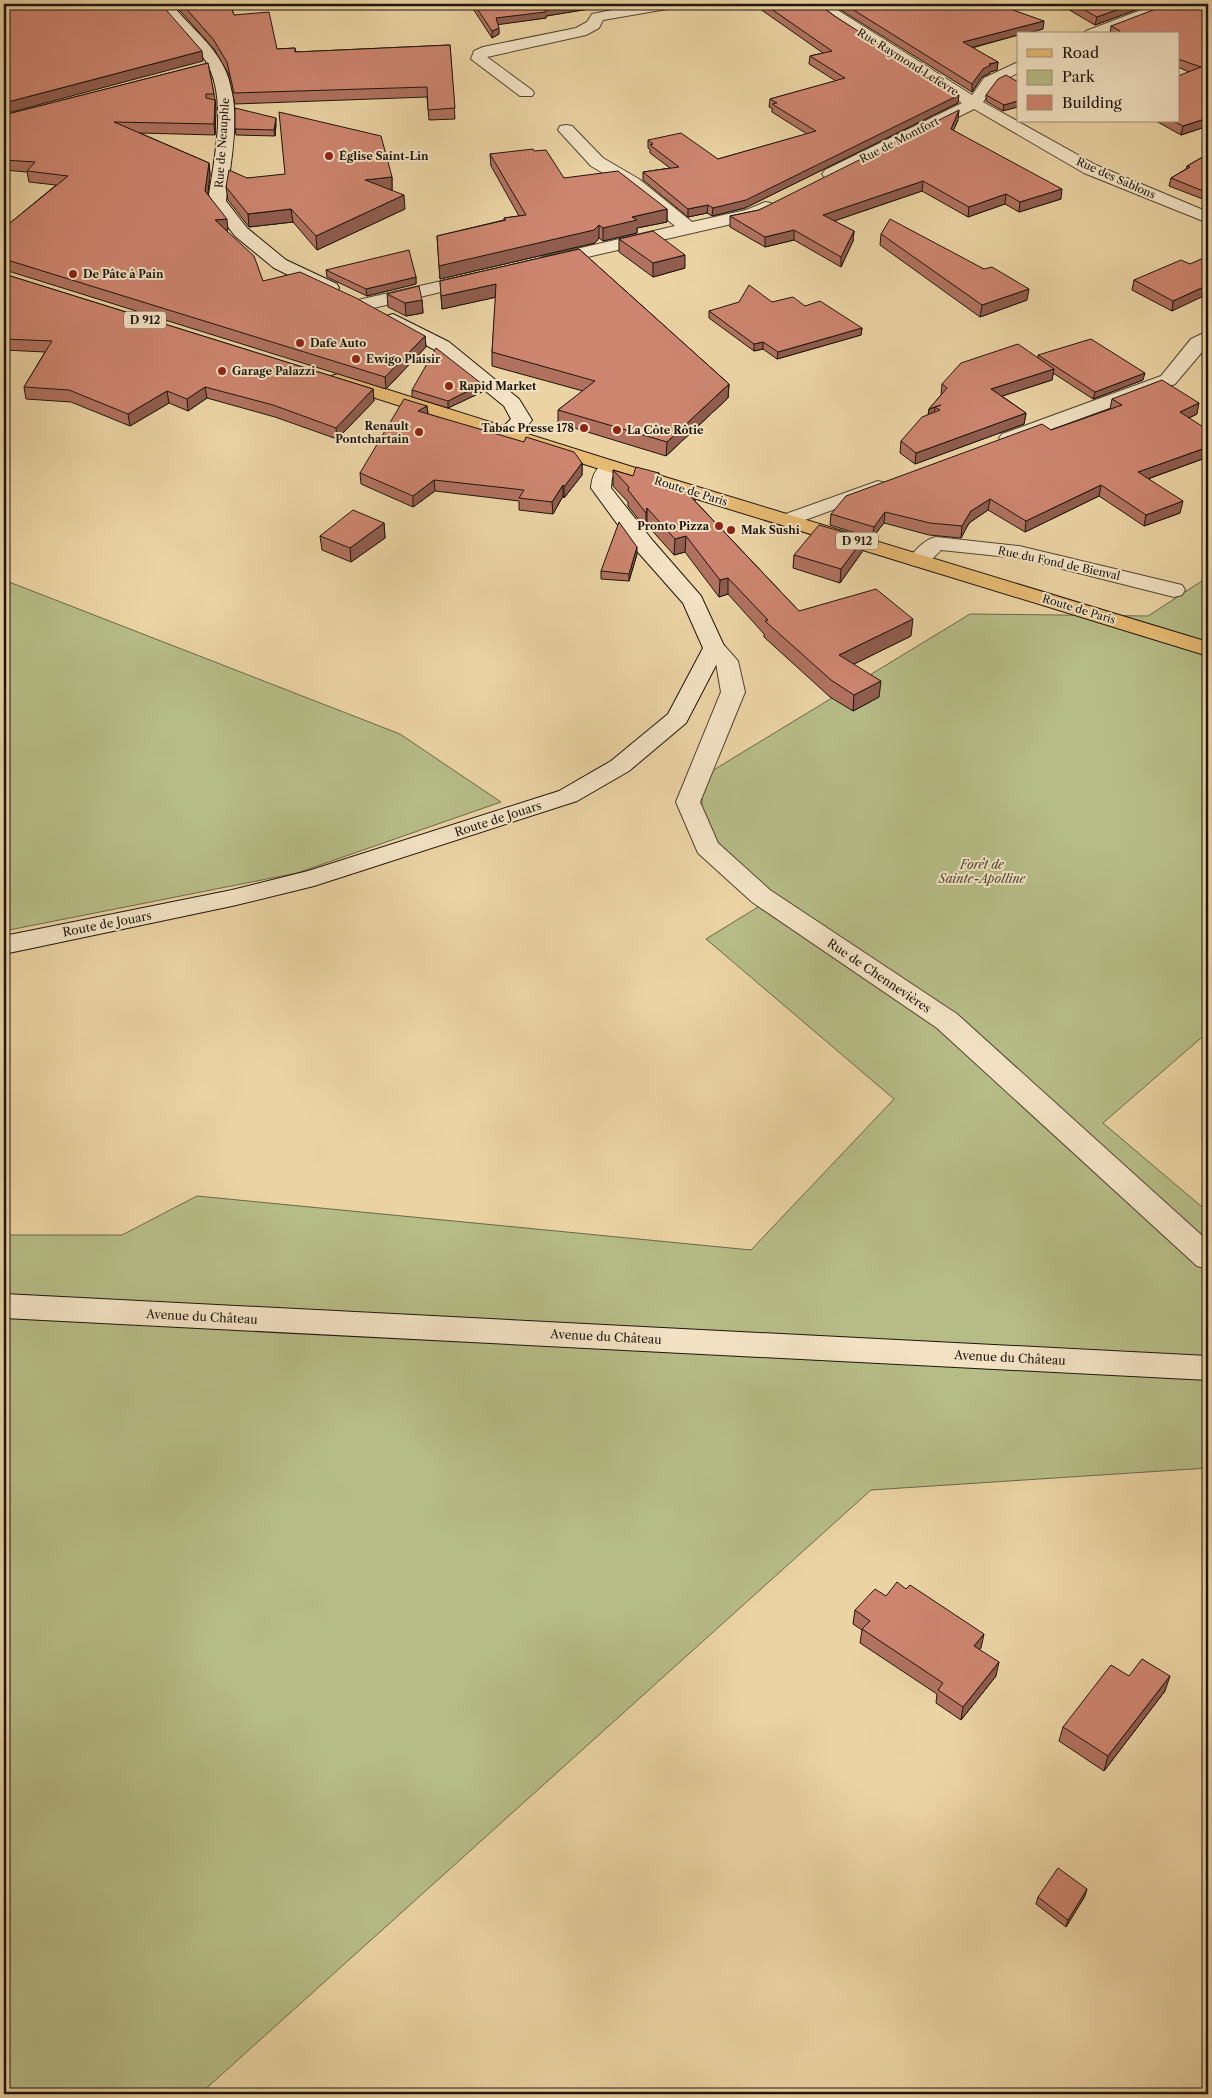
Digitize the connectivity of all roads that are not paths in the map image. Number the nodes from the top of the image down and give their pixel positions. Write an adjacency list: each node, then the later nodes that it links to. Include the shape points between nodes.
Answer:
1 (165, 4): 6 (street, Rue de Neauphle)
2 (667, 4): 9 (street, via 597,17 594,25 581,32 480,54 479,60)
3 (819, 4): 10 (street, Rue Raymond Lefèvre)
4 (1170, 4): 5 (street)
5 (1096, 32)
6 (216, 65): 8 (street); 18 (street, Rue de Neauphle, via 226,93 217,201 240,232 280,264)
7 (1017, 68): 10 (street, Rue de Montfort, via 990,82)
8 (196, 70)
9 (526, 93)
10 (974, 102): 12 (street, Rue de Montfort); 14 (street, Rue des Sablons, via 1090,169)
11 (566, 130): 15 (street, via 597,162 633,183)
12 (814, 183)
13 (779, 200): 15 (street, via 752,214)
14 (1208, 218)
15 (688, 228): 16 (street)
16 (527, 266)
17 (489, 275): 18 (street)
18 (353, 299): 21 (street, Rue de Neauphle, via 442,346 512,403 522,420)
19 (1208, 336): 22 (street, via 1198,343 1168,380)
20 (323, 376): 21 (main road, Route de Paris / D 912)
21 (507, 433): 23 (main road, Route de Paris / D 912)
22 (993, 444)
23 (612, 466): 25 (main road, Route de Paris / D 912); 28 (street, via 602,476 601,488 693,601)
24 (900, 479): 25 (street)
25 (788, 520): 26 (main road, Route de Paris / D 912)
26 (919, 560): 27 (street, Rue du Fond de Bienval, via 936,543 976,546 1019,552); 29 (main road, Route de Paris / D 912)
27 (1174, 590)
28 (714, 648): 30 (street, Route de Jouars, via 678,718 620,766 568,796 314,878); 31 (street, Rue de Chennevières, via 727,661 733,692 688,802 706,847 761,896 946,1021)
29 (1208, 648)
30 (4, 945)
31 (1208, 1258)
32 (4, 1306): 33 (street, Avenue du Château)
33 (1208, 1368)

